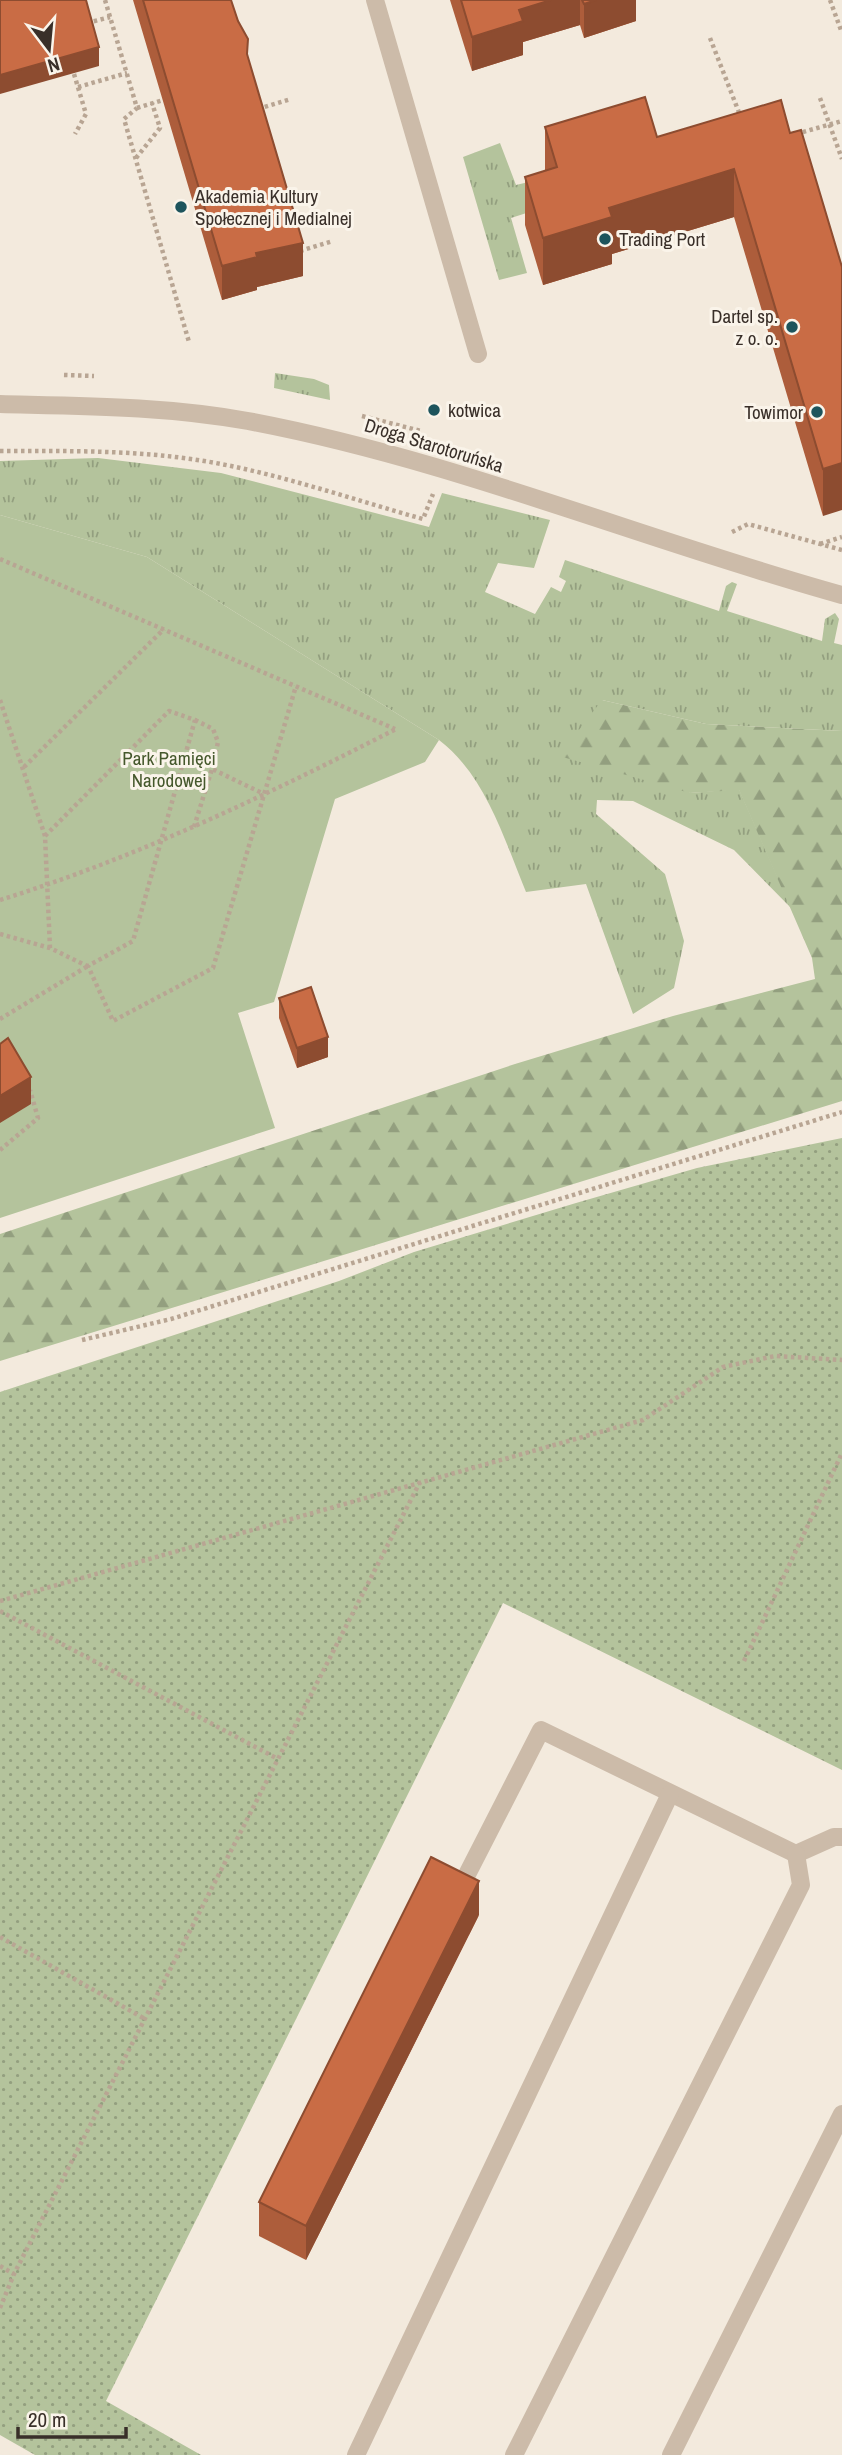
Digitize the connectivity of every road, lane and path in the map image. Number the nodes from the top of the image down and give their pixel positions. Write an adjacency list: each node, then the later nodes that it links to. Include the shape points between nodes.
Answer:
1 (105, 0): 4 (path)
2 (375, 0): 27 (street)
3 (830, 0): 6 (path)
4 (110, 18): 5 (path); 8 (path)
5 (87, 24)
6 (842, 33)
7 (710, 38): 18 (path)
8 (127, 73): 10 (path); 15 (path)
9 (74, 74): 10 (path)
10 (78, 87): 20 (path, via 86,114)
11 (291, 99): 16 (path)
12 (820, 99): 19 (path)
13 (163, 100): 14 (path)
14 (152, 103): 15 (path); 22 (path, via 160,128)
15 (137, 108): 22 (path, via 121,120)
16 (254, 110)
17 (842, 121): 19 (path)
18 (743, 122)
19 (829, 125): 21 (path); 23 (path)
20 (75, 134)
21 (791, 136)
22 (135, 159): 26 (path)
23 (842, 159)
24 (332, 241): 25 (path)
25 (296, 253)
26 (189, 342)
27 (478, 354)
28 (0, 404): 30 (street, Droga Starotoruńska, via 146,407 246,420 351,442)
29 (0, 451): 30 (path, via 88,451 194,459 423,519)
30 (444, 470): 34 (street, Droga Starotoruńska)
31 (842, 537): 32 (path)
32 (819, 544)
33 (0, 559): 35 (path)
34 (842, 595)
35 (164, 629): 36 (path); 39 (path)
36 (296, 686): 41 (path); 41 (path, via 396,729)
37 (0, 700): 39 (path)
38 (195, 720): 40 (path, via 214,729 218,742); 43 (path, via 169,711); 44 (path)
39 (24, 767): 43 (path)
40 (212, 769): 41 (path); 42 (path)
41 (264, 794): 42 (path); 49 (path, via 213,968 113,1021)
42 (194, 827): 44 (path)
43 (45, 836): 45 (path)
44 (161, 842): 45 (path); 49 (path, via 133,941)
45 (46, 885): 46 (path); 48 (path)
46 (0, 900)
47 (0, 934): 48 (path)
48 (50, 948): 49 (path)
49 (88, 966): 50 (path)
50 (0, 1019)
51 (27, 1083): 53 (path, via 38,1118)
52 (842, 1112): 54 (path, via 171,1320)
53 (0, 1150)
54 (82, 1340)
55 (842, 1360): 57 (path, via 775,1356 723,1367 643,1419)
56 (842, 1452): 60 (path)
57 (420, 1482): 58 (path); 61 (path)
58 (0, 1601)
59 (0, 1611): 61 (path)
60 (744, 1661)
61 (278, 1759): 67 (path)
62 (670, 1794): 64 (street); 65 (street, via 541,1730); 72 (street)
63 (842, 1837): 64 (street)
64 (796, 1854): 73 (street, via 801,1885)
65 (453, 1902)
66 (0, 1937): 67 (path)
67 (145, 2018): 70 (path)
68 (842, 2113): 74 (street)
69 (0, 2266): 70 (path)
70 (14, 2274): 71 (path)
71 (0, 2308)
72 (356, 2455)
73 (514, 2455)
74 (671, 2455)

